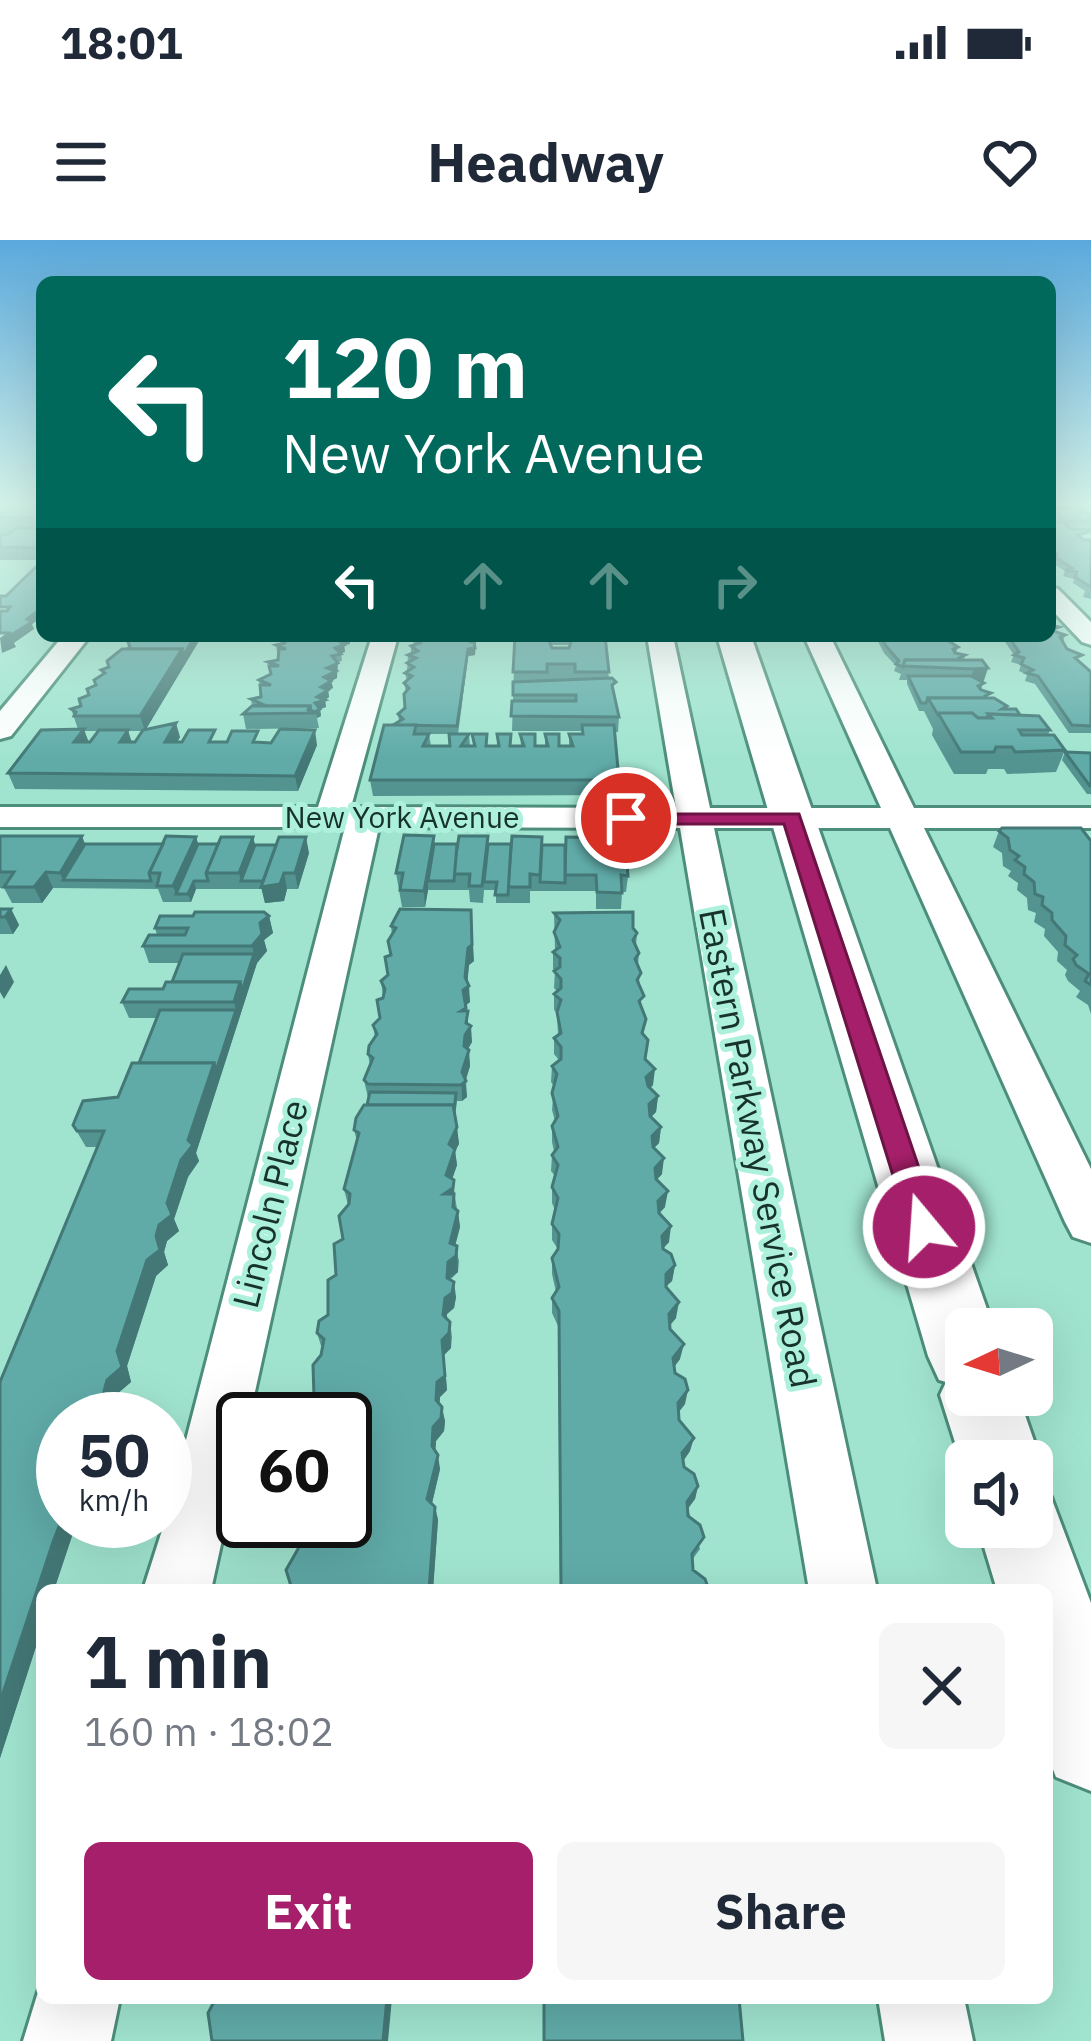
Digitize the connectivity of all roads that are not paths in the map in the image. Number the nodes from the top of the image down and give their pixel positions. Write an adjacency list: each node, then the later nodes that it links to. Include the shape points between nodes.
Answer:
1 (1056, 600): 2 (street)
2 (1091, 637)
3 (71, 642): 8 (street)
4 (384, 642): 10 (street, Lincoln Place)
5 (661, 642): 11 (street, Eastern Parkway Service Road)
6 (736, 642): 12 (main road)
7 (820, 642): 13 (street)
8 (0, 730)
9 (0, 818): 10 (street, New York Avenue)
10 (348, 818): 11 (street, New York Avenue); 18 (street, Lincoln Place)
11 (695, 818): 12 (street, New York Avenue); 19 (street, Eastern Parkway Service Road)
12 (792, 818): 13 (street, New York Avenue); 16 (main road)
13 (902, 818): 14 (street, New York Avenue); 15 (street)
14 (1091, 818)
15 (1091, 1222)
16 (950, 1308)
17 (1028, 1548): 20 (main road)
18 (178, 1584)
19 (842, 1584)
20 (1040, 1584)
21 (1053, 1625): 22 (main road)
22 (1091, 1742)
23 (76, 2004): 25 (street)
24 (922, 2004): 26 (street)
25 (67, 2041)
26 (929, 2041)

